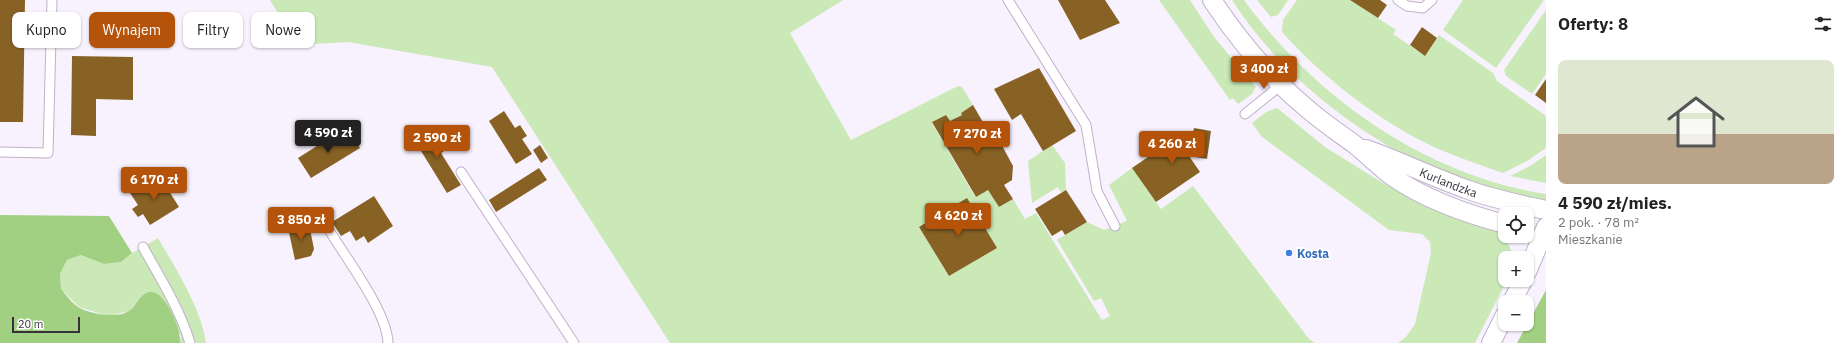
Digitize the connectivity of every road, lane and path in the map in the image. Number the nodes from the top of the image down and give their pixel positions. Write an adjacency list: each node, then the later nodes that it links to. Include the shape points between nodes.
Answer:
1 (52, 0): 9 (lane, via 48,153)
2 (1008, 0): 13 (lane, via 1086,125 1098,191)
3 (1212, 0): 6 (street, Kurlandzka, via 1225,20)
4 (1398, 0): 5 (lane, via 1407,6 1423,8)
5 (1432, 0)
6 (1281, 86): 7 (lane); 8 (street, Kurlandzka, via 1309,111)
7 (1245, 114)
8 (1354, 144): 11 (street, Kurlandzka, via 1466,189 1503,201); 12 (street, Kurlandzka, via 1395,178 1425,196 1467,214)
9 (0, 152)
10 (461, 172): 21 (lane)
11 (1546, 210)
12 (1498, 222)
13 (1115, 226)
14 (1540, 232): 17 (street)
15 (331, 233): 20 (lane, via 380,311)
16 (143, 247): 19 (lane, via 179,312)
17 (1534, 251)
18 (1498, 328): 22 (street)
19 (190, 343)
20 (388, 343)
21 (574, 343)
22 (1490, 343)

